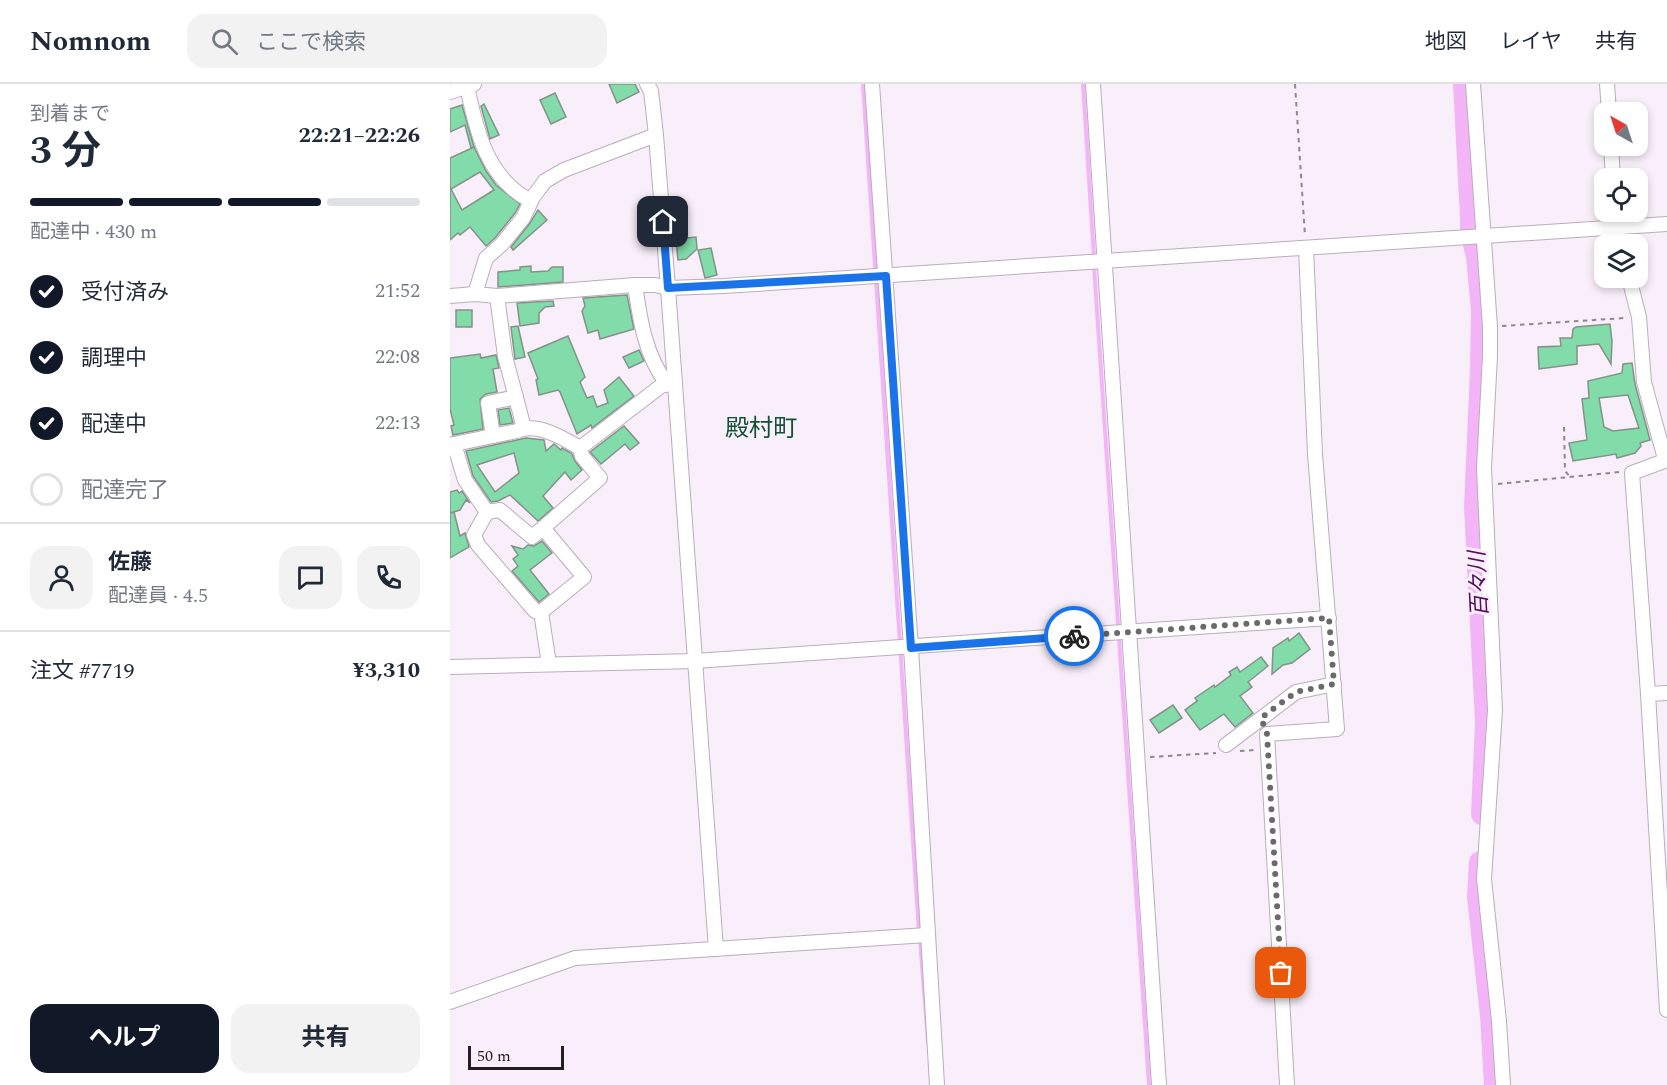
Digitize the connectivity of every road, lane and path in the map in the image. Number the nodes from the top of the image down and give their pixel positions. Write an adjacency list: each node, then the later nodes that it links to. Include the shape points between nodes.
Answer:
1 (647, 84): 10 (street)
2 (872, 84): 19 (street)
3 (1094, 84): 18 (street)
4 (1295, 84): 17 (path)
5 (1473, 84): 16 (street)
6 (1607, 84): 9 (street)
7 (471, 85): 8 (street); 11 (street, via 482,145 502,178)
8 (450, 92)
9 (1608, 102)
10 (656, 135): 11 (street, via 553,175); 21 (street)
11 (531, 201): 23 (street, via 523,218 486,258)
12 (1616, 222): 14 (street)
13 (1667, 224): 14 (street)
14 (1616, 227): 15 (street); 16 (street)
15 (1618, 234)
16 (1481, 237): 17 (street); 27 (street)
17 (1306, 248): 18 (street); 42 (street, via 1315,454)
18 (1098, 262): 19 (street); 43 (street)
19 (879, 277): 21 (street); 44 (street)
20 (635, 285): 21 (street); 25 (street); 28 (street, via 646,342 655,365)
21 (668, 288): 28 (street)
22 (1632, 288): 26 (street)
23 (475, 294): 24 (street); 25 (street)
24 (450, 296)
25 (496, 296): 29 (street)
26 (1639, 317): 27 (path); 35 (street, via 1644,382)
27 (1490, 327): 38 (street)
28 (671, 383): 34 (street); 45 (street)
29 (516, 397): 31 (street); 32 (street, via 488,403)
30 (1564, 427): 37 (path, via 1565,471)
31 (524, 428): 32 (street); 34 (street, via 554,434)
32 (493, 436): 33 (street)
33 (452, 445): 39 (street, via 465,480)
34 (580, 448): 40 (street, via 600,478)
35 (1666, 459): 36 (street)
36 (1632, 473): 37 (path); 50 (street)
37 (1570, 478): 38 (path)
38 (1486, 484): 63 (street, via 1495,710 1484,879)
39 (487, 512): 40 (street, via 500,510 532,537); 41 (street, via 474,535 478,545 535,611)
40 (543, 528): 41 (street, via 584,577)
41 (541, 612): 46 (street)
42 (1329, 618): 43 (street); 48 (street)
43 (1122, 633): 44 (street); 55 (street)
44 (904, 648): 45 (street); 56 (street)
45 (695, 661): 46 (street); 57 (street)
46 (549, 664): 47 (street)
47 (450, 667)
48 (1334, 684): 51 (street, via 1296,692); 52 (street, via 1337,729)
49 (1667, 693): 50 (street)
50 (1648, 694): 59 (street)
51 (1261, 718): 52 (street); 54 (street)
52 (1267, 734): 53 (street)
53 (1267, 749): 54 (path); 62 (street)
54 (1226, 750): 55 (path)
55 (1139, 758): 61 (street)
56 (922, 935): 57 (street); 60 (street)
57 (716, 949): 58 (street, via 575,958)
58 (450, 1002)
59 (1667, 1010)
60 (938, 1085)
61 (1158, 1085)
62 (1287, 1085)
63 (1503, 1085)

